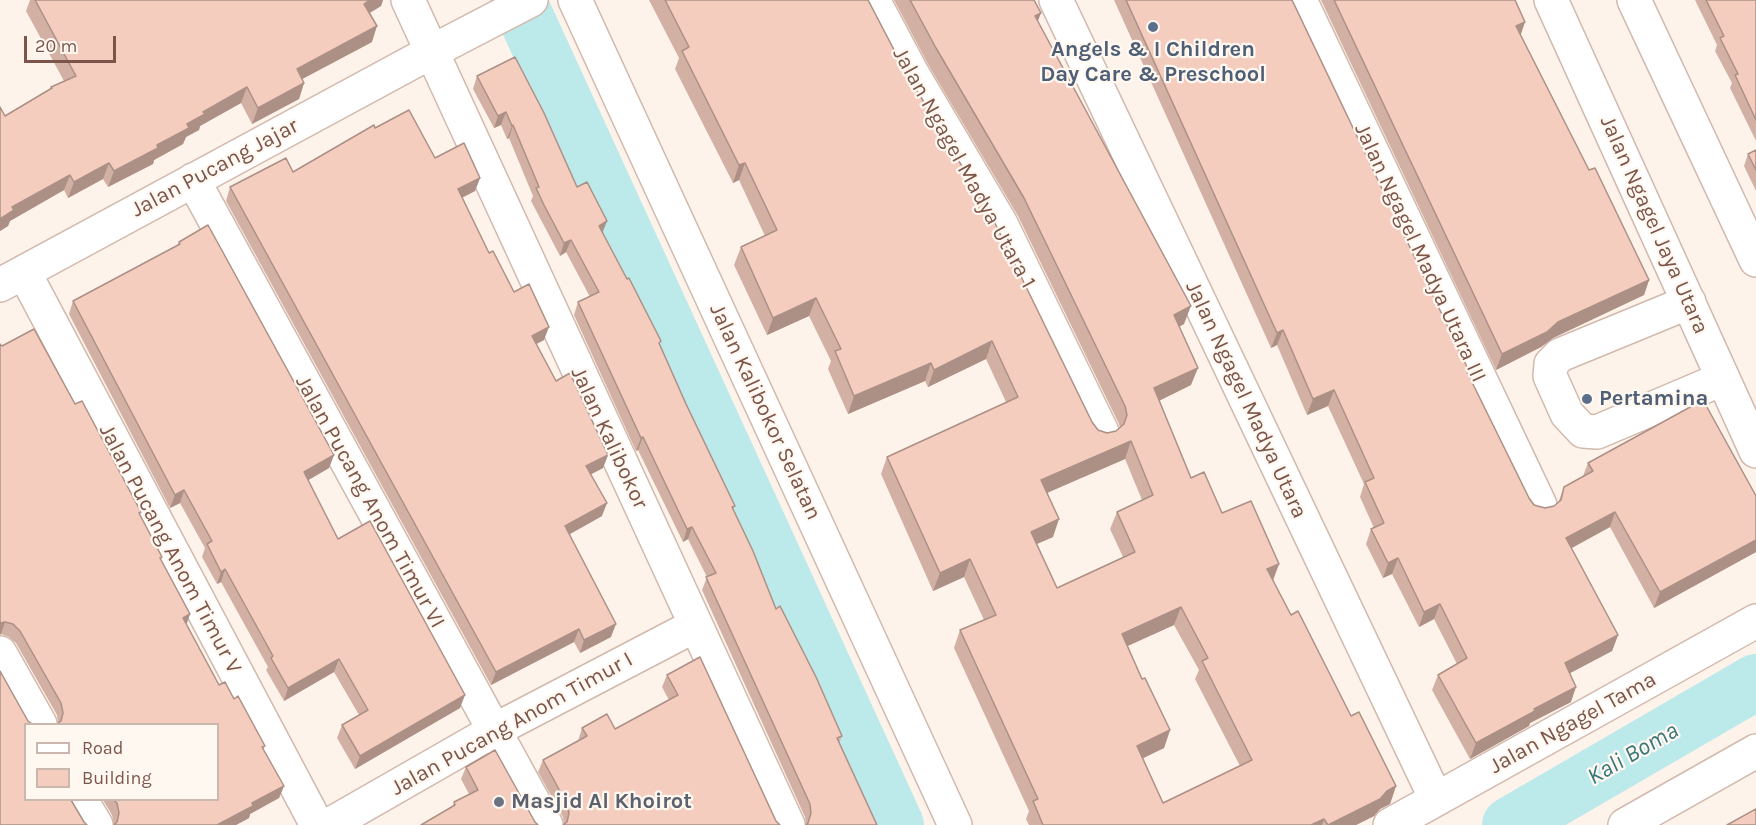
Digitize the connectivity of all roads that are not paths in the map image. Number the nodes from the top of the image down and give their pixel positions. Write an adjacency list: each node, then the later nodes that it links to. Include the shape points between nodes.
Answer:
1 (408, 0): 9 (street, Jalan Kalibokor)
2 (531, 0): 9 (street, Jalan Pucang Jajar)
3 (575, 0): 31 (street, Jalan Kalibokor Selatan)
4 (873, 0): 15 (street, Jalan Ngagel Madya Utara 1, via 1001,224)
5 (1056, 0): 24 (street, Jalan Ngagel Madya Utara)
6 (1300, 0): 17 (street, Jalan Ngagel Madya Utara III)
7 (1551, 0): 13 (street, Jalan Ngagel Jaya Utara)
8 (1634, 0): 11 (street)
9 (431, 52): 10 (street, Jalan Pucang Jajar); 19 (street, Jalan Kalibokor)
10 (193, 180): 12 (street, Jalan Pucang Jajar); 22 (street, Jalan Pucang Anom Timur VI)
11 (1756, 260)
12 (12, 279): 27 (street, Jalan Pucang Anom Timur V)
13 (1689, 302): 14 (street, Jalan Ngagel Jaya Utara); 14 (street, via 1560,355 1551,364 1550,376 1567,414 1583,431 1597,432)
14 (1722, 379): 16 (street, Jalan Ngagel Jaya Utara)
15 (1102, 432)
16 (1756, 451)
17 (1540, 505)
18 (1756, 621): 24 (street, Jalan Ngagel Tama)
19 (696, 625): 22 (street, Jalan Pucang Anom Timur I); 30 (street, Jalan Kalibokor)
20 (0, 653): 21 (street)
21 (39, 723)
22 (495, 730): 28 (street, Jalan Pucang Anom Timur I); 29 (street, Jalan Pucang Anom Timur VI)
23 (1756, 751): 33 (street)
24 (1436, 799): 32 (street, Jalan Ngagel Tama)
25 (82, 801): 26 (street)
26 (96, 825)
27 (317, 825)
28 (329, 825)
29 (546, 825)
30 (788, 825)
31 (956, 825)
32 (1390, 825)
33 (1625, 825)

